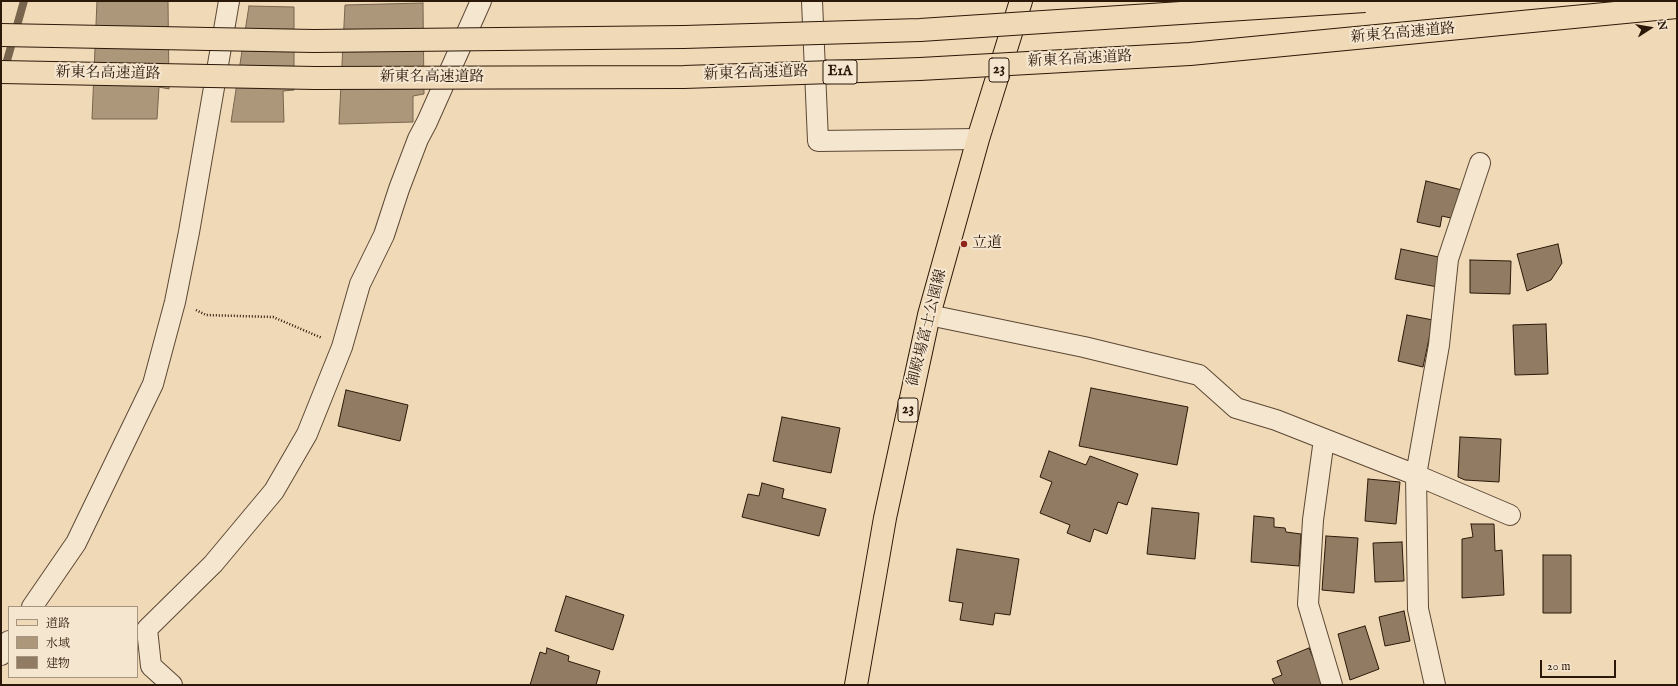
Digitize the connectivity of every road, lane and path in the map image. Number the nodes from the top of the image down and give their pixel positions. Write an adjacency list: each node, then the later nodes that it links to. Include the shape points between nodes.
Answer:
1 (229, 1): 11 (street, via 190,232)
2 (481, 1): 13 (street, via 418,139 384,235 360,284)
3 (812, 1): 9 (street, via 818,142)
4 (1021, 1): 9 (main road, 御殿場富士公園線 / 23)
5 (1365, 1): 7 (main road, bridge, via 920,30 684,37 314,41)
6 (1677, 8): 8 (main road, 新東名高速道路 / E1A, bridge, via 1190,54 920,69 684,77 330,78)
7 (1, 35)
8 (1, 72)
9 (978, 139): 12 (main road, 御殿場富士公園線 / 23)
10 (1480, 163): 15 (street, via 1448,259 1439,346)
11 (175, 302): 13 (path, via 206,315 272,317); 17 (street, via 153,384 76,543)
12 (929, 315): 14 (street, via 1084,347 1199,376 1236,408); 21 (main road, 御殿場富士公園線 / 23, via 885,518)
13 (342, 347): 20 (street, via 307,434 274,491 213,564 147,629 151,666)
14 (1324, 439): 15 (street); 22 (street, via 1313,520 1308,604)
15 (1416, 475): 16 (street); 23 (street, via 1418,609)
16 (1510, 515)
17 (33, 606)
18 (8, 643): 19 (street)
19 (1, 655)
20 (172, 685)
21 (856, 685)
22 (1332, 685)
23 (1435, 685)

